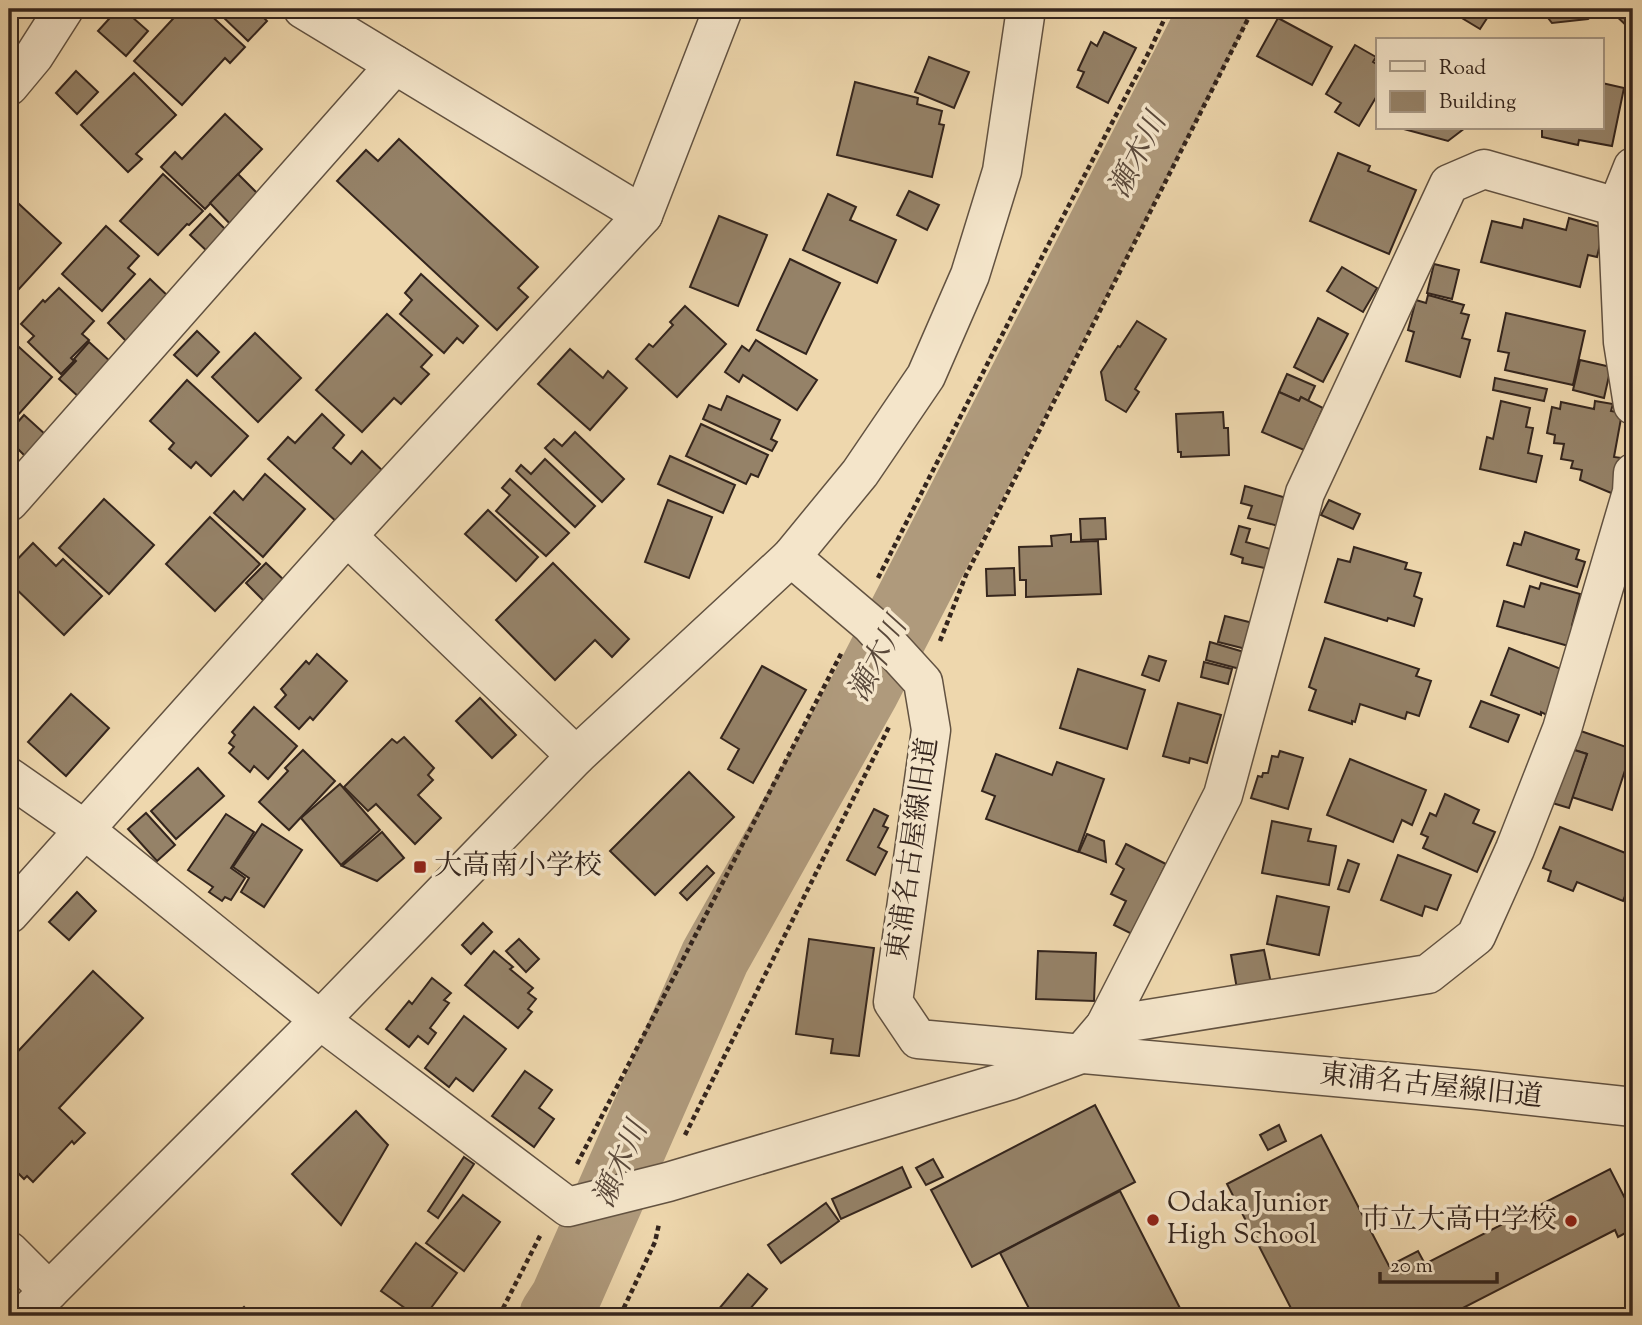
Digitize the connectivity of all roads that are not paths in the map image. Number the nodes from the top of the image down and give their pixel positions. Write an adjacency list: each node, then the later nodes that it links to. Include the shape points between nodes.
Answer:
1 (64, 9): 6 (street)
2 (303, 9): 5 (street)
3 (723, 9): 9 (street)
4 (1026, 9): 14 (street, via 1002,171 970,275 926,376 860,473)
5 (395, 65): 9 (street); 12 (street)
6 (9, 86)
7 (1633, 167): 8 (street)
8 (1617, 207): 10 (street, via 1623,342); 20 (street, via 1484,169 1448,184 1305,493 1223,795)
9 (643, 215): 13 (street)
10 (1633, 405)
11 (1633, 473): 20 (street, via 1632,492 1562,729 1476,936 1428,974)
12 (9, 502)
13 (347, 536): 15 (street); 17 (street)
14 (791, 557): 15 (street); 21 (street, 東浦名古屋線旧道, via 865,619 920,677 931,730 893,1002 918,1039)
15 (576, 756): 19 (street)
16 (9, 777): 17 (street)
17 (85, 830): 18 (street); 19 (street)
18 (9, 914)
19 (320, 1020): 21 (street, via 563,1203 657,1185 1011,1080); 24 (street)
20 (1105, 1026): 21 (street)
21 (1081, 1054): 22 (street, 東浦名古屋線旧道)
22 (1633, 1107)
23 (9, 1251): 24 (street)
24 (37, 1304)

